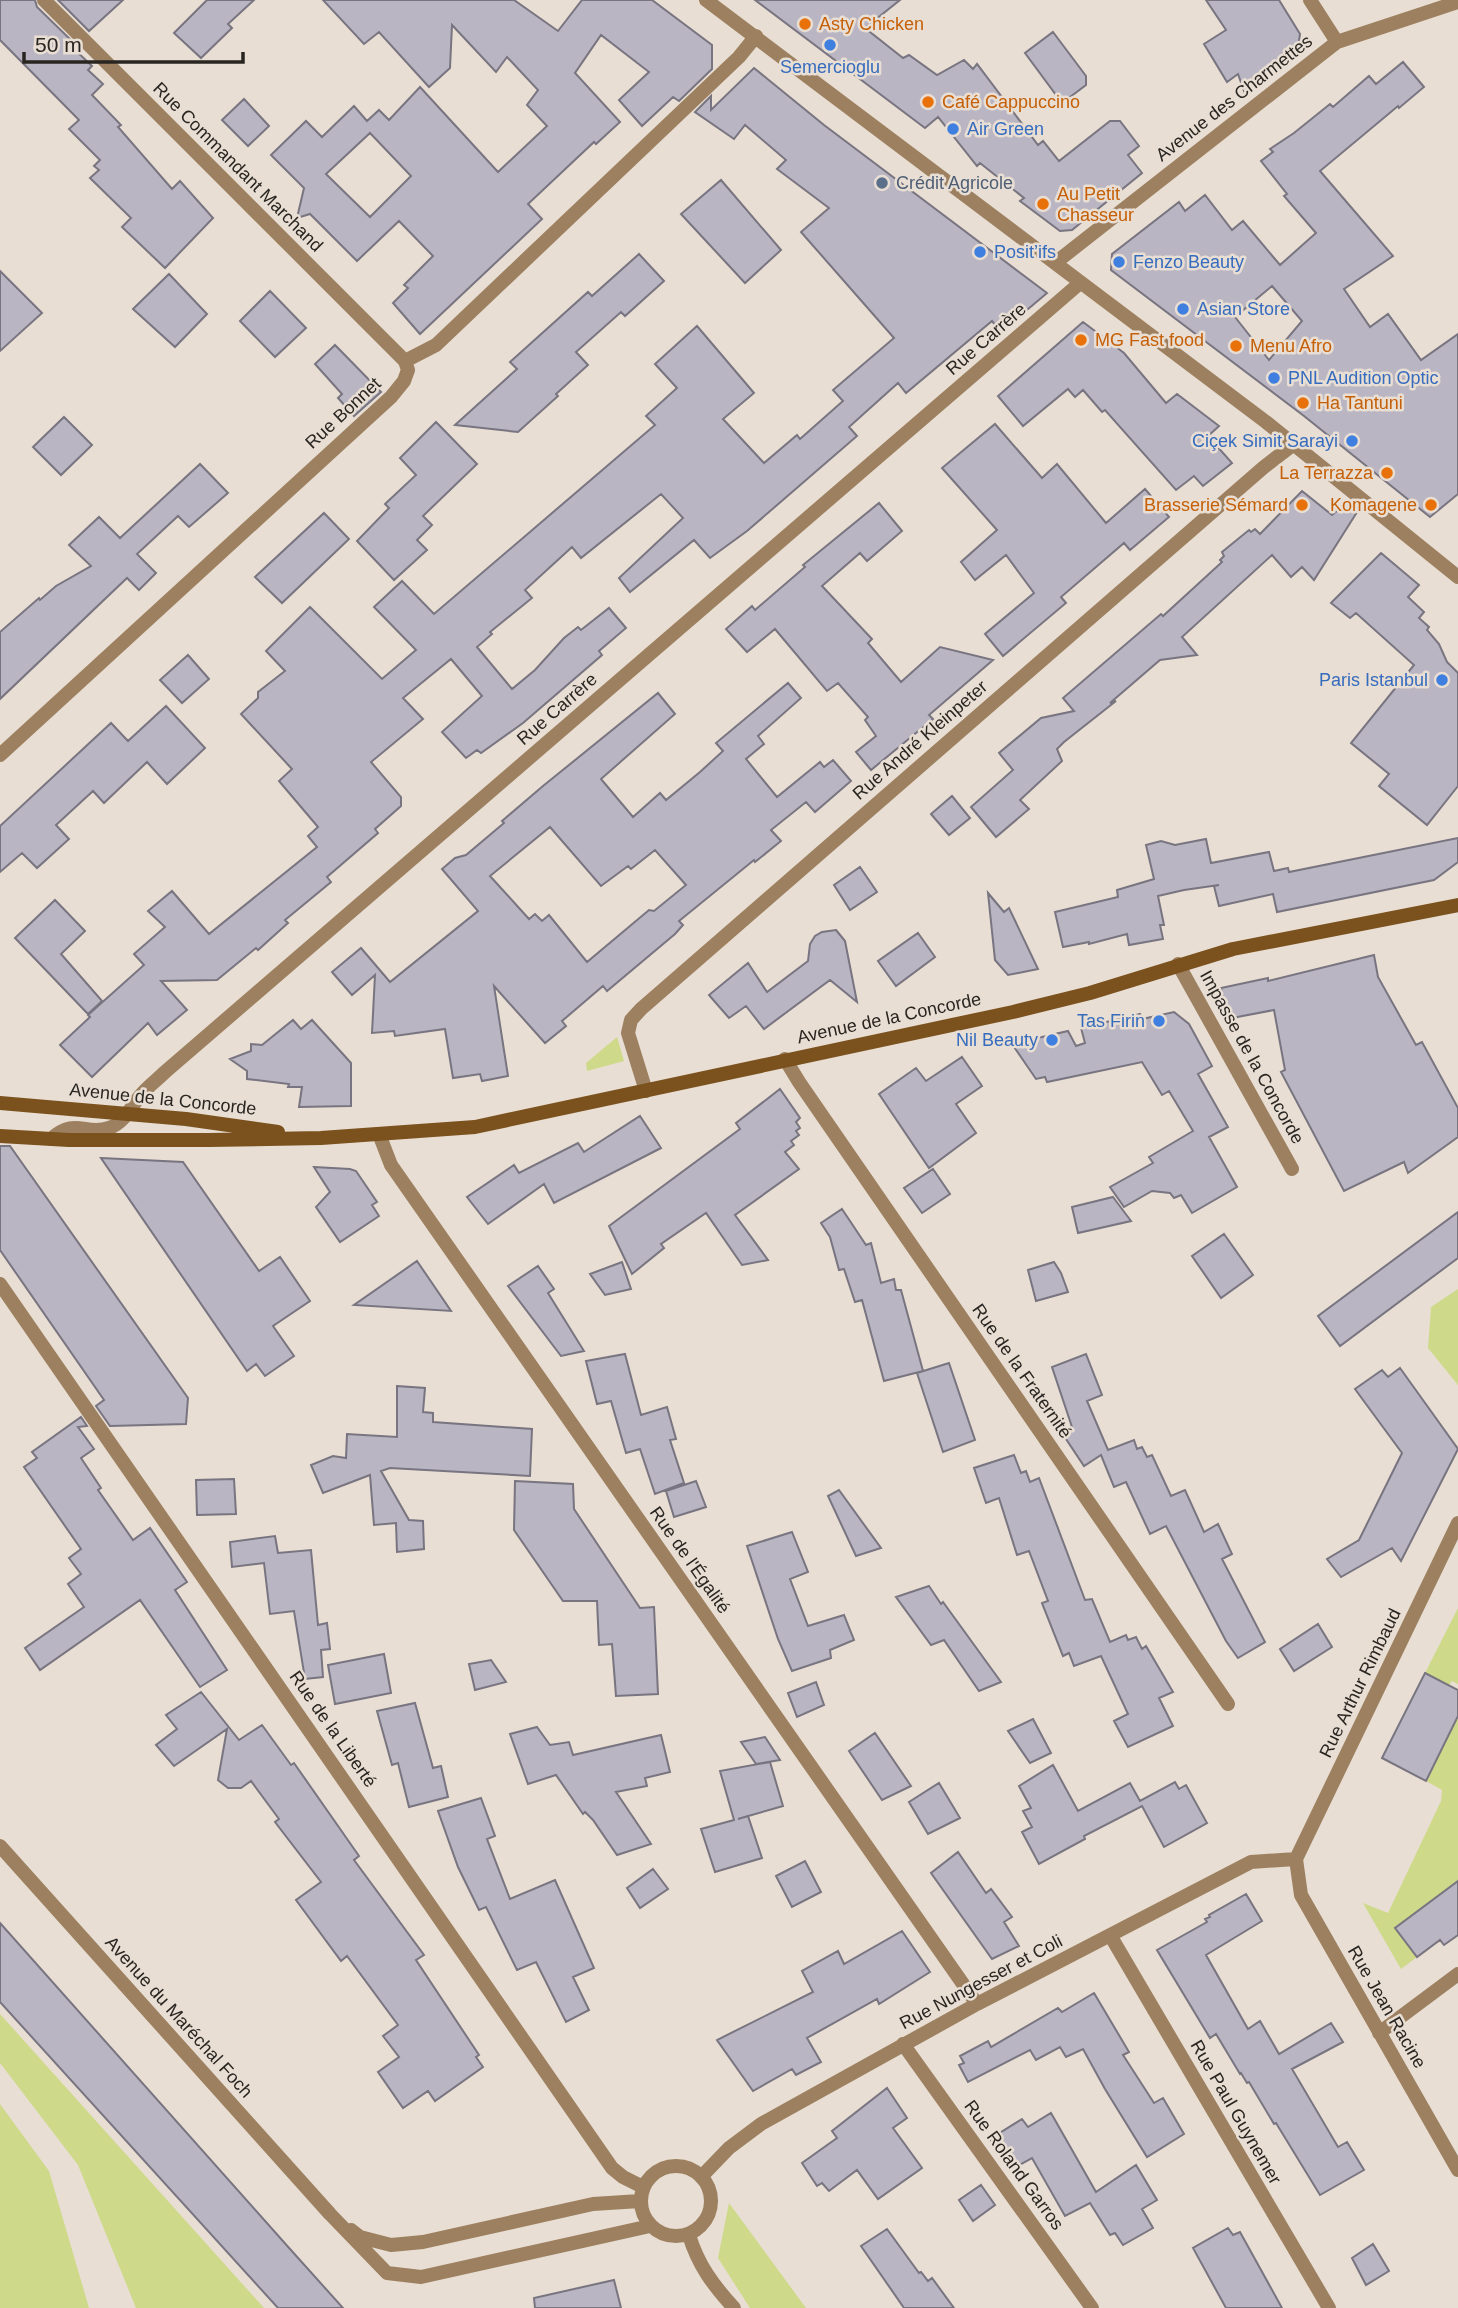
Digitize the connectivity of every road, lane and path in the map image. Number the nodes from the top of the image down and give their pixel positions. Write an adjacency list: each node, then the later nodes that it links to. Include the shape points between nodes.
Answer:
1 (44, 0): 9 (street, Rue Commandant Marchand)
2 (706, 0): 5 (street)
3 (1311, 0): 6 (street)
4 (1458, 2): 6 (street, Avenue des Charmettes)
5 (756, 36): 7 (street); 9 (street, via 436,345)
6 (1337, 42): 7 (street, Avenue des Charmettes)
7 (1055, 263): 8 (street)
8 (1080, 283): 10 (street); 18 (street, Rue Carrère, via 165,1072)
9 (405, 361): 12 (street, Rue Bonnet, via 404,381 391,397)
10 (1294, 444): 11 (street); 16 (street, Rue André Kleinpeter, via 641,1009 631,1020 628,1033)
11 (1458, 577)
12 (0, 755)
13 (1458, 905): 14 (main road, Avenue de la Concorde)
14 (1178, 964): 15 (main road, Avenue de la Concorde, via 1013,1012); 23 (street, Impasse de la Concorde)
15 (785, 1059): 16 (main road, Avenue de la Concorde); 26 (street, Rue de la Fraternité)
16 (646, 1091): 19 (main road, Avenue de la Concorde, via 475,1127)
17 (0, 1103): 18 (main road, Avenue de la Concorde)
18 (128, 1113): 21 (main road, Avenue de la Concorde); 22 (street, Rue Carrère, via 110,1127 68,1127)
19 (379, 1134): 21 (main road, Avenue de la Concorde); 31 (street, Rue de l'Égalité, via 391,1165)
20 (0, 1136): 22 (main road, Avenue de la Concorde)
21 (321, 1138): 22 (main road, Avenue de la Concorde)
22 (51, 1139)
23 (1292, 1169)
24 (0, 1284): 36 (street, Rue de la Liberté, via 612,2168)
25 (1458, 1523): 28 (street, Rue Arthur Rimbaud)
26 (1228, 1704)
27 (0, 1846): 37 (street, Avenue du Maréchal Foch)
28 (1296, 1859): 29 (street, Rue Nungesser et Coli, via 1251,1862); 32 (street, Rue Jean Racine, via 1301,1895)
29 (1110, 1935): 31 (street, Rue Nungesser et Coli); 42 (street, Rue Paul Guynemer)
30 (1458, 1974): 32 (street)
31 (977, 2004): 33 (street, Rue Nungesser et Coli)
32 (1379, 2033): 34 (street, Rue Jean Racine)
33 (904, 2044): 35 (street, Rue Nungesser et Coli, via 761,2124); 41 (street, Rue Roland Garros)
34 (1458, 2170)
35 (702, 2176): 36 (street, via 676,2165 663,2168 651,2175); 39 (street, via 709,2189 709,2216)
36 (641, 2194): 37 (street, Avenue du Maréchal Foch, via 391,2245 360,2237); 38 (street, via 642,2214)
37 (330, 2214): 38 (street, Avenue du Maréchal Foch, via 387,2273 421,2277)
38 (650, 2226): 39 (street, via 661,2234)
39 (689, 2235): 40 (street, via 708,2279)
40 (734, 2308)
41 (1092, 2308)
42 (1329, 2308)

